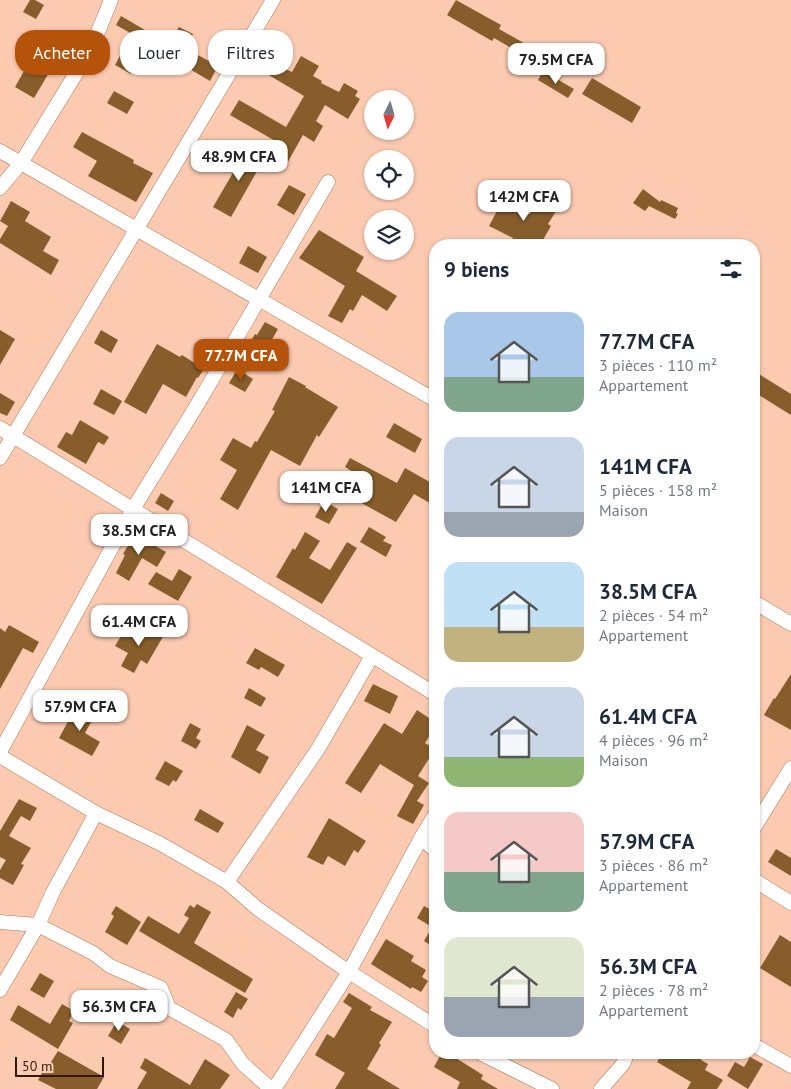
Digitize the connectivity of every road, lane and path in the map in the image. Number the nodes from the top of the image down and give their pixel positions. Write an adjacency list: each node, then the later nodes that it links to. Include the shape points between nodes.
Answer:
1 (111, 0): 4 (street, via 91,50)
2 (273, 0): 7 (street)
3 (0, 151): 4 (street)
4 (21, 163): 6 (street); 7 (street)
5 (328, 182): 8 (street)
6 (0, 188)
7 (136, 230): 8 (street); 11 (street)
8 (258, 300): 9 (street); 13 (street)
9 (429, 397)
10 (0, 428): 11 (street)
11 (13, 435): 12 (street); 13 (street)
12 (0, 458)
13 (133, 510): 16 (street); 18 (street)
14 (760, 606): 15 (street)
15 (791, 624)
16 (372, 656): 17 (street); 26 (street, via 318,749)
17 (429, 690)
18 (0, 752)
19 (0, 756): 21 (street)
20 (791, 768): 22 (street)
21 (96, 813): 26 (street, via 161,844); 30 (street)
22 (760, 818)
23 (429, 825): 24 (street)
24 (421, 838): 25 (street); 31 (street)
25 (429, 845)
26 (228, 882): 31 (street, via 258,909)
27 (760, 884): 28 (street)
28 (791, 903)
29 (0, 922): 30 (street)
30 (38, 925): 32 (street); 38 (street, via 93,953 110,966 161,988 169,1008 226,1040 243,1064)
31 (349, 972): 33 (street); 38 (street)
32 (0, 990)
33 (429, 1022)
34 (760, 1048): 37 (street)
35 (492, 1059): 39 (street)
36 (625, 1059): 40 (street)
37 (791, 1066)
38 (272, 1089)
39 (552, 1089)
40 (602, 1089)

